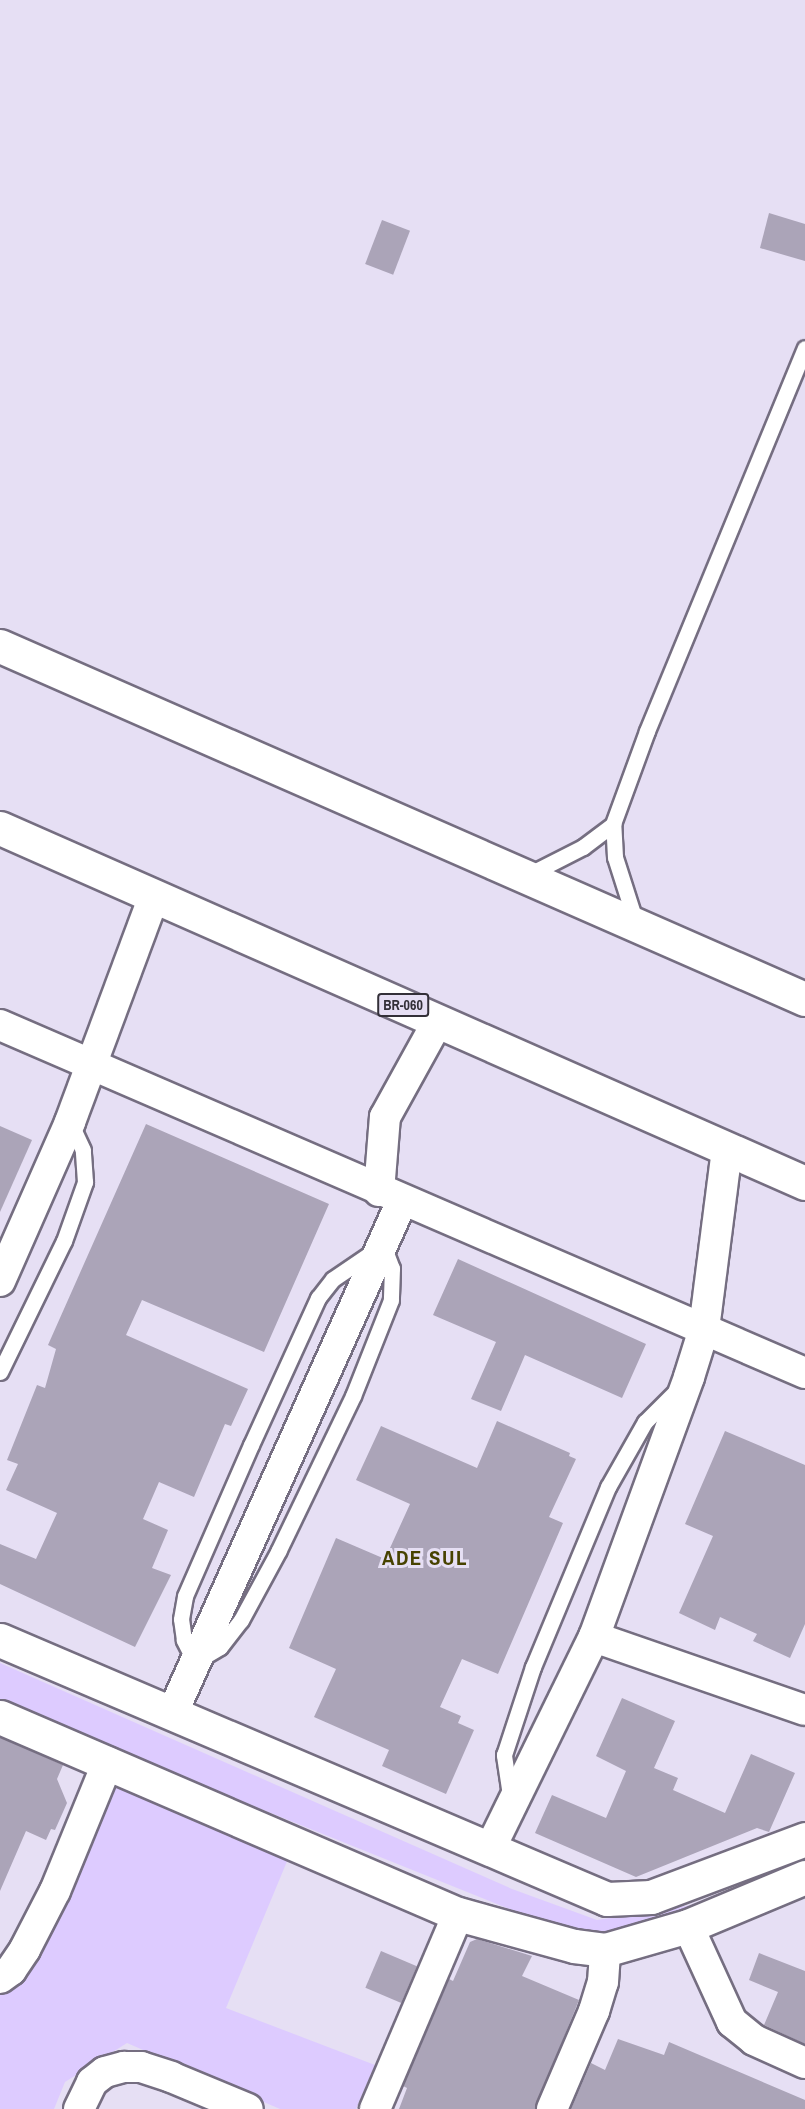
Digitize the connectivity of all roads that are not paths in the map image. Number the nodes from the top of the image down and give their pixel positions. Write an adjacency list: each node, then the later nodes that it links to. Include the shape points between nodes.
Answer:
1 (805, 348): 3 (lane, via 647,731)
2 (0, 646): 5 (main road)
3 (613, 824): 5 (lane, via 583,847); 7 (lane, via 615,856)
4 (0, 828): 6 (main road, BR-060)
5 (526, 877): 7 (main road)
6 (154, 896): 9 (main road, BR-060); 11 (street)
7 (637, 926): 8 (main road)
8 (805, 999)
9 (438, 1021): 13 (main road, BR-060); 15 (street, via 390,1103 381,1140)
10 (0, 1025): 11 (street)
11 (93, 1066): 12 (street); 15 (street)
12 (70, 1122): 16 (street); 18 (lane, via 83,1150 85,1182 64,1241)
13 (727, 1149): 14 (main road, BR-060); 17 (street)
14 (805, 1183)
15 (391, 1196): 17 (street); 24 (street, via 383,1245)
16 (0, 1281)
17 (705, 1329): 19 (street); 20 (street)
18 (0, 1372)
19 (805, 1373)
20 (689, 1377): 21 (street); 27 (lane, via 645,1422 608,1486 515,1714 504,1755)
21 (594, 1637): 23 (street); 27 (street)
22 (0, 1640): 24 (main road)
23 (805, 1710)
24 (172, 1714): 29 (main road)
25 (0, 1717): 26 (main road)
26 (108, 1762): 31 (main road); 34 (street, via 55,1891 25,1949 11,1970)
27 (511, 1802): 29 (street)
28 (805, 1839): 29 (main road, via 651,1897 607,1899)
29 (490, 1849)
30 (805, 1877): 32 (main road)
31 (458, 1914): 33 (main road, via 574,1946); 38 (street)
32 (688, 1926): 33 (main road); 35 (street, via 732,2022 754,2040)
33 (605, 1950): 39 (street, via 594,2012)
34 (0, 1978)
35 (805, 2063)
36 (79, 2109): 37 (street, via 92,2082 105,2072 124,2067 141,2067 171,2077)
37 (248, 2109)
38 (375, 2109)
39 (552, 2109)

